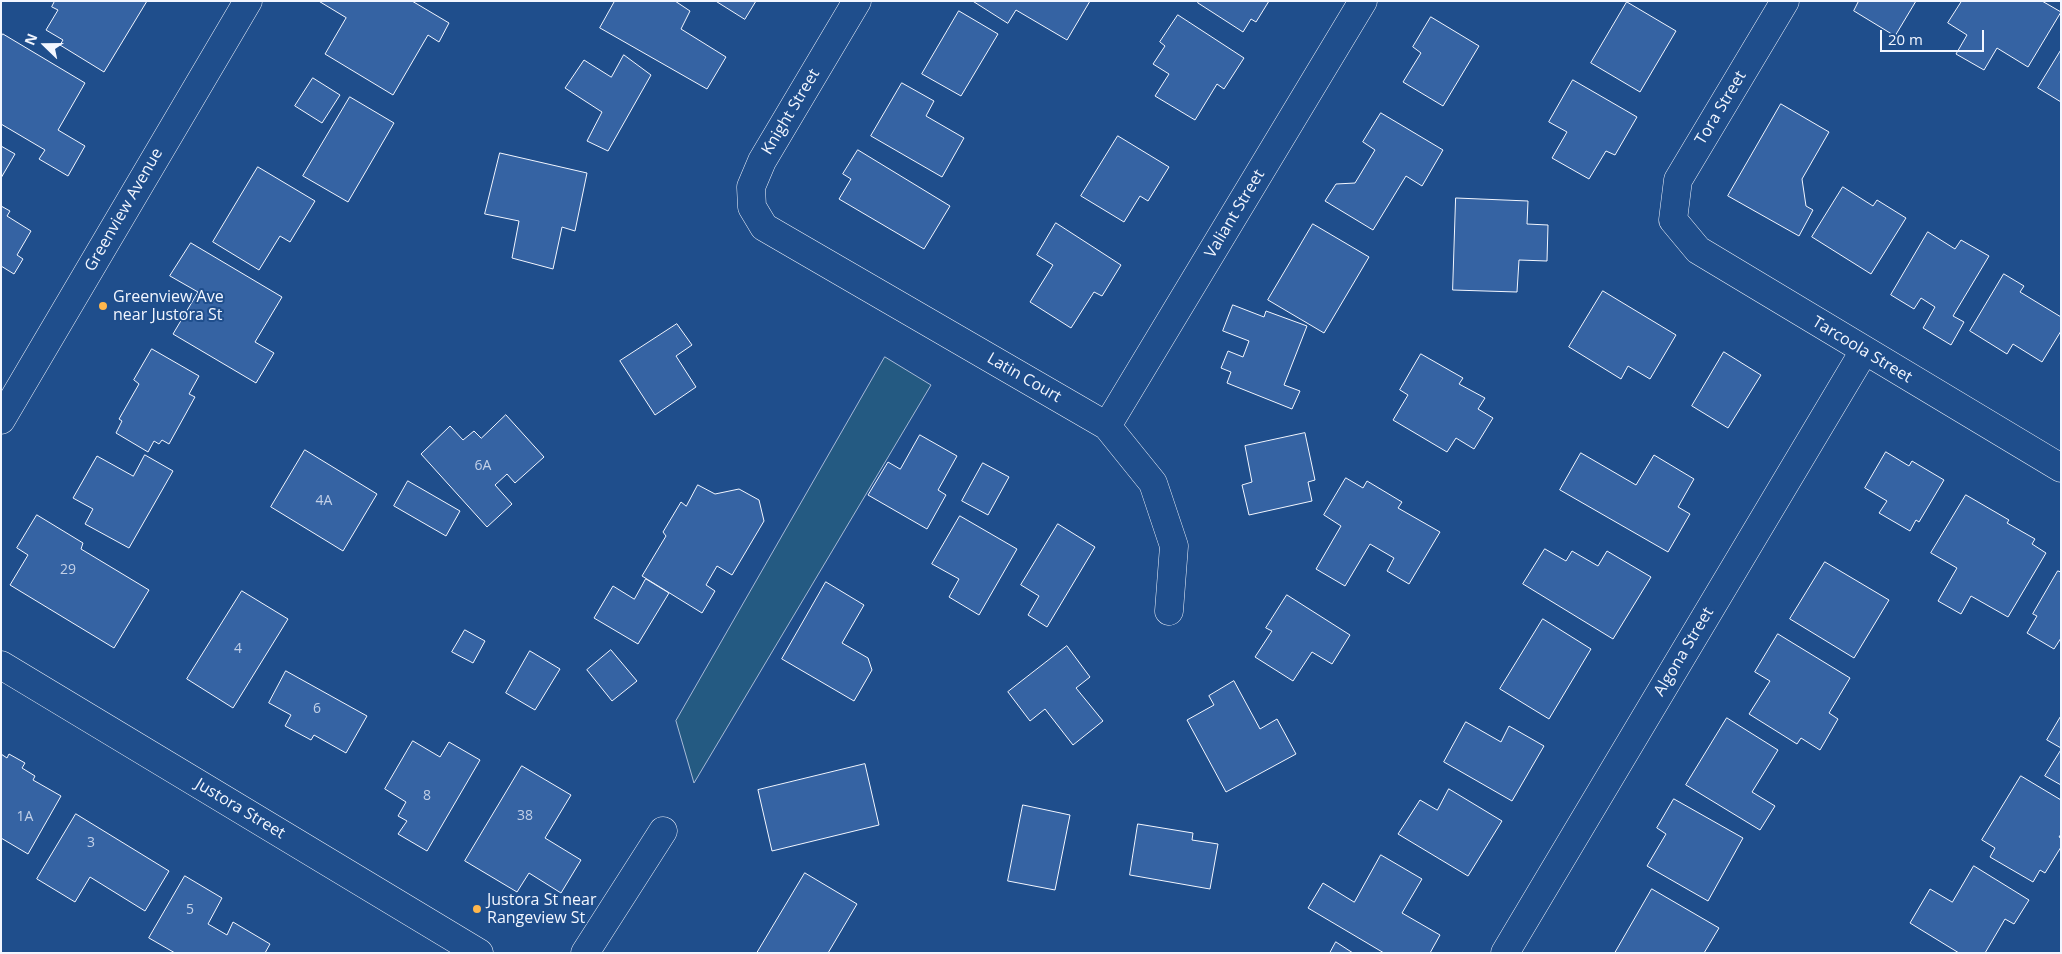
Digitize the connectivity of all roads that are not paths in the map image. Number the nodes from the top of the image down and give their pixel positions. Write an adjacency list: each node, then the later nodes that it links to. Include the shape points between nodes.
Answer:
1 (248, 1): 8 (street, Greenview Avenue)
2 (857, 1): 6 (street, Knight Street, via 769,148 751,187 752,208)
3 (1363, 1): 9 (street, Valiant Street)
4 (1785, 1): 5 (street, Tora Street, via 1678,180)
5 (1673, 220): 7 (street, Tarcoola Street, via 1698,250)
6 (764, 227): 9 (street, Latin Court)
7 (1864, 351): 10 (street, Tarcoola Street); 16 (street, Algona Street)
8 (1, 420)
9 (1107, 426): 11 (street, Latin Court, via 1153,483 1174,546)
10 (2061, 468)
11 (1169, 611)
12 (1, 665): 14 (street, Justora Street)
13 (663, 831): 15 (street)
14 (479, 953)
15 (585, 953)
16 (1505, 953)

